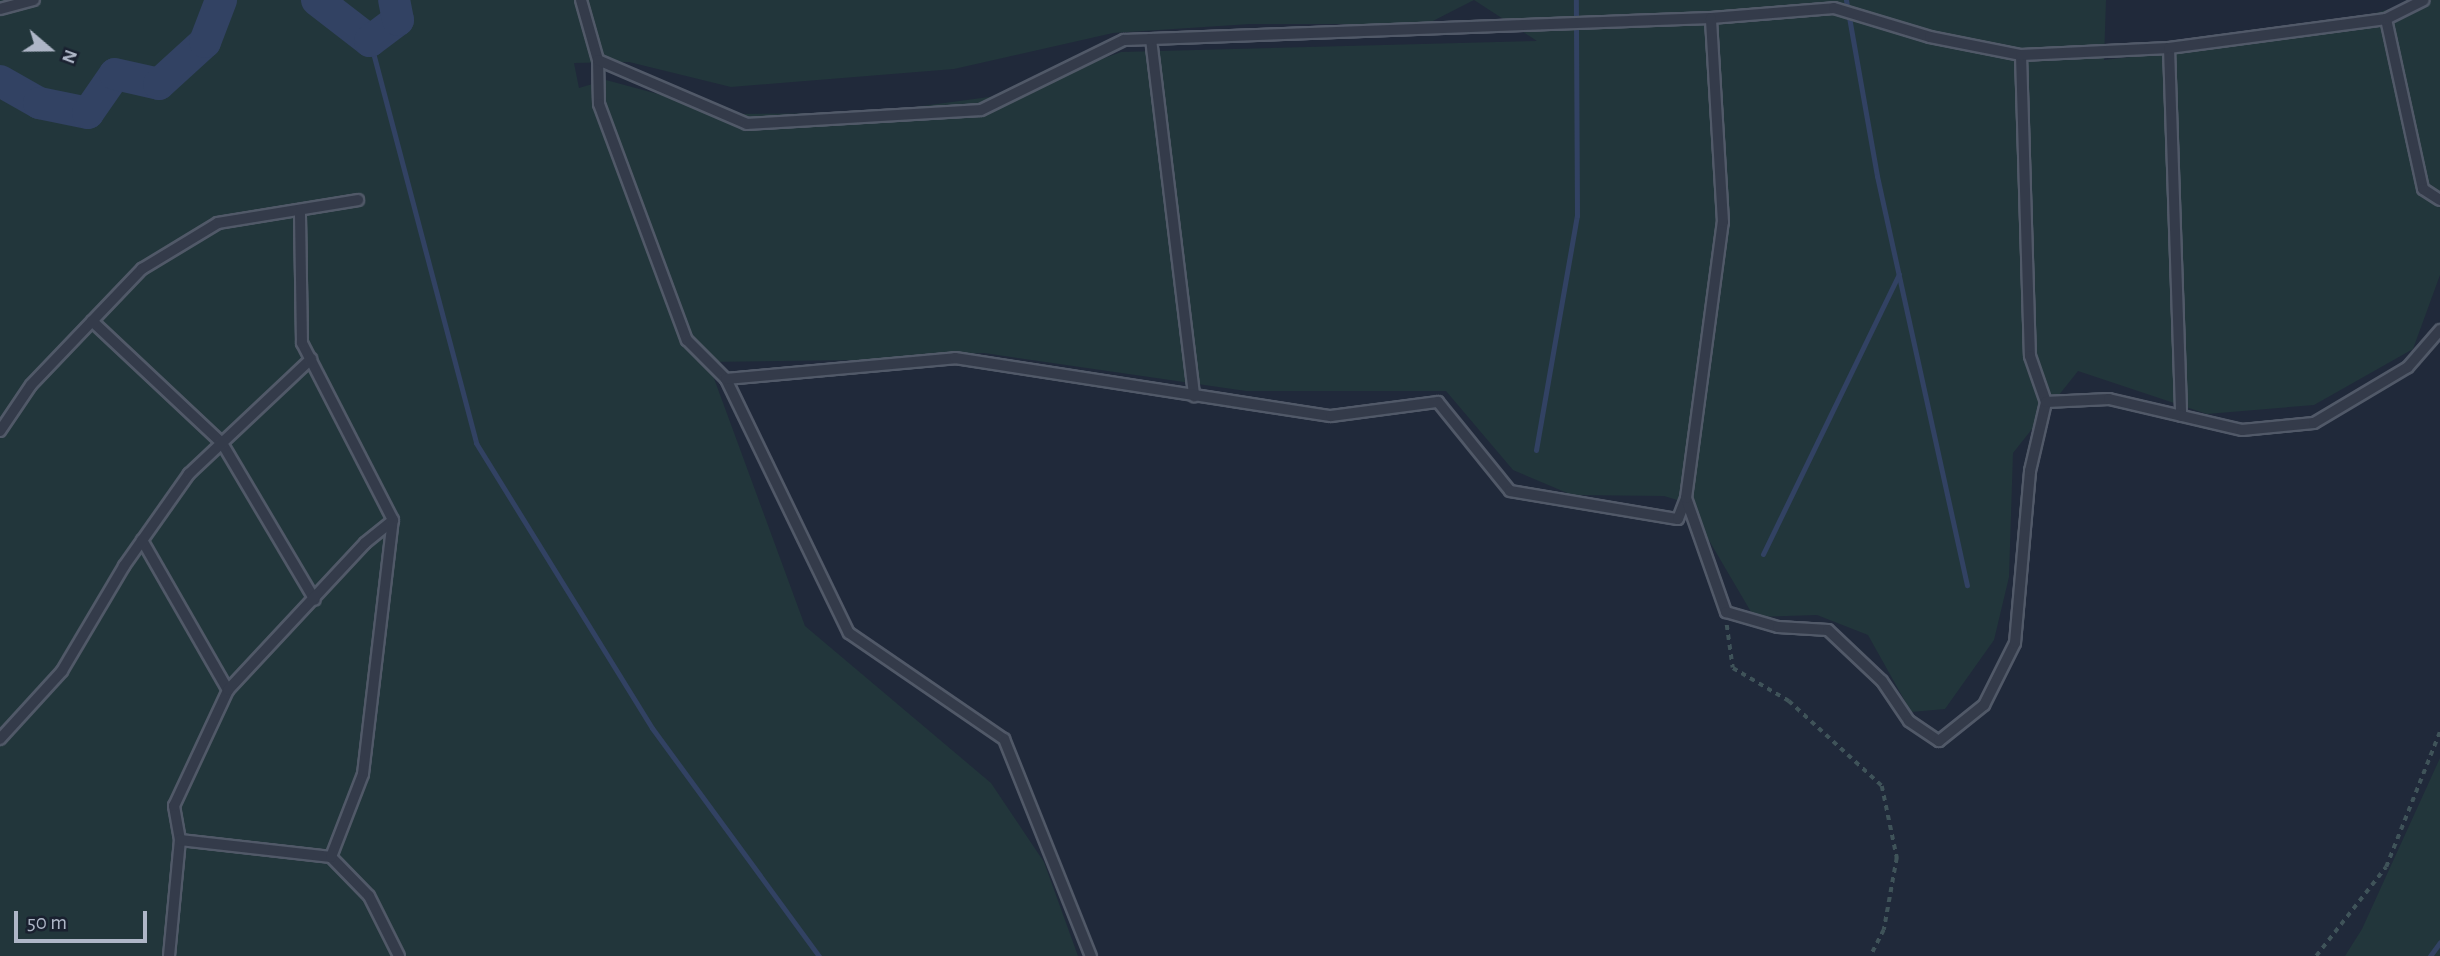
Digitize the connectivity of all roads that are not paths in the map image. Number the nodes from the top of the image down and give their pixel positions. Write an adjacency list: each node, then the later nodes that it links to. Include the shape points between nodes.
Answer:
1 (34, 0): 4 (lane)
2 (581, 0): 10 (lane)
3 (2424, 0): 6 (lane)
4 (0, 9)
5 (1711, 18): 7 (lane); 9 (lane, via 1836,8 1930,37); 23 (lane, via 1723,222)
6 (2386, 19): 8 (lane); 12 (lane, via 2423,189)
7 (1152, 39): 10 (lane, via 1124,40 981,110 747,124); 18 (lane)
8 (2169, 48): 9 (lane); 20 (lane)
9 (2021, 55): 19 (lane, via 2030,356)
10 (598, 60): 17 (lane, via 599,104 687,340)
11 (358, 200): 13 (lane)
12 (2440, 200)
13 (300, 210): 14 (lane, via 218,223 142,269); 16 (lane, via 302,343)
14 (92, 321): 21 (lane, via 31,385); 22 (lane)
15 (2440, 330): 20 (lane, via 2408,367 2314,423 2242,430)
16 (311, 359): 22 (lane); 24 (lane)
17 (726, 379): 18 (lane, via 955,358); 33 (lane, via 849,633 1004,739)
18 (1194, 396): 23 (lane, via 1331,416 1438,402 1510,491 1678,519)
19 (2046, 402): 20 (lane, via 2109,399); 23 (lane, via 2030,471 2015,643 1984,705 1939,741 1909,721 1882,681 1828,630 1778,627 1726,612)
20 (2181, 416)
21 (0, 431)
22 (222, 443): 25 (lane, via 189,474); 26 (lane)
23 (1686, 498)
24 (393, 520): 26 (lane, via 365,543); 30 (lane, via 363,774)
25 (142, 540): 27 (lane); 28 (lane, via 62,671)
26 (315, 600): 27 (lane)
27 (228, 690): 29 (lane, via 174,806)
28 (0, 739)
29 (180, 840): 30 (lane); 31 (lane)
30 (331, 857): 32 (lane, via 369,896)
31 (169, 956)
32 (399, 956)
33 (1091, 956)

